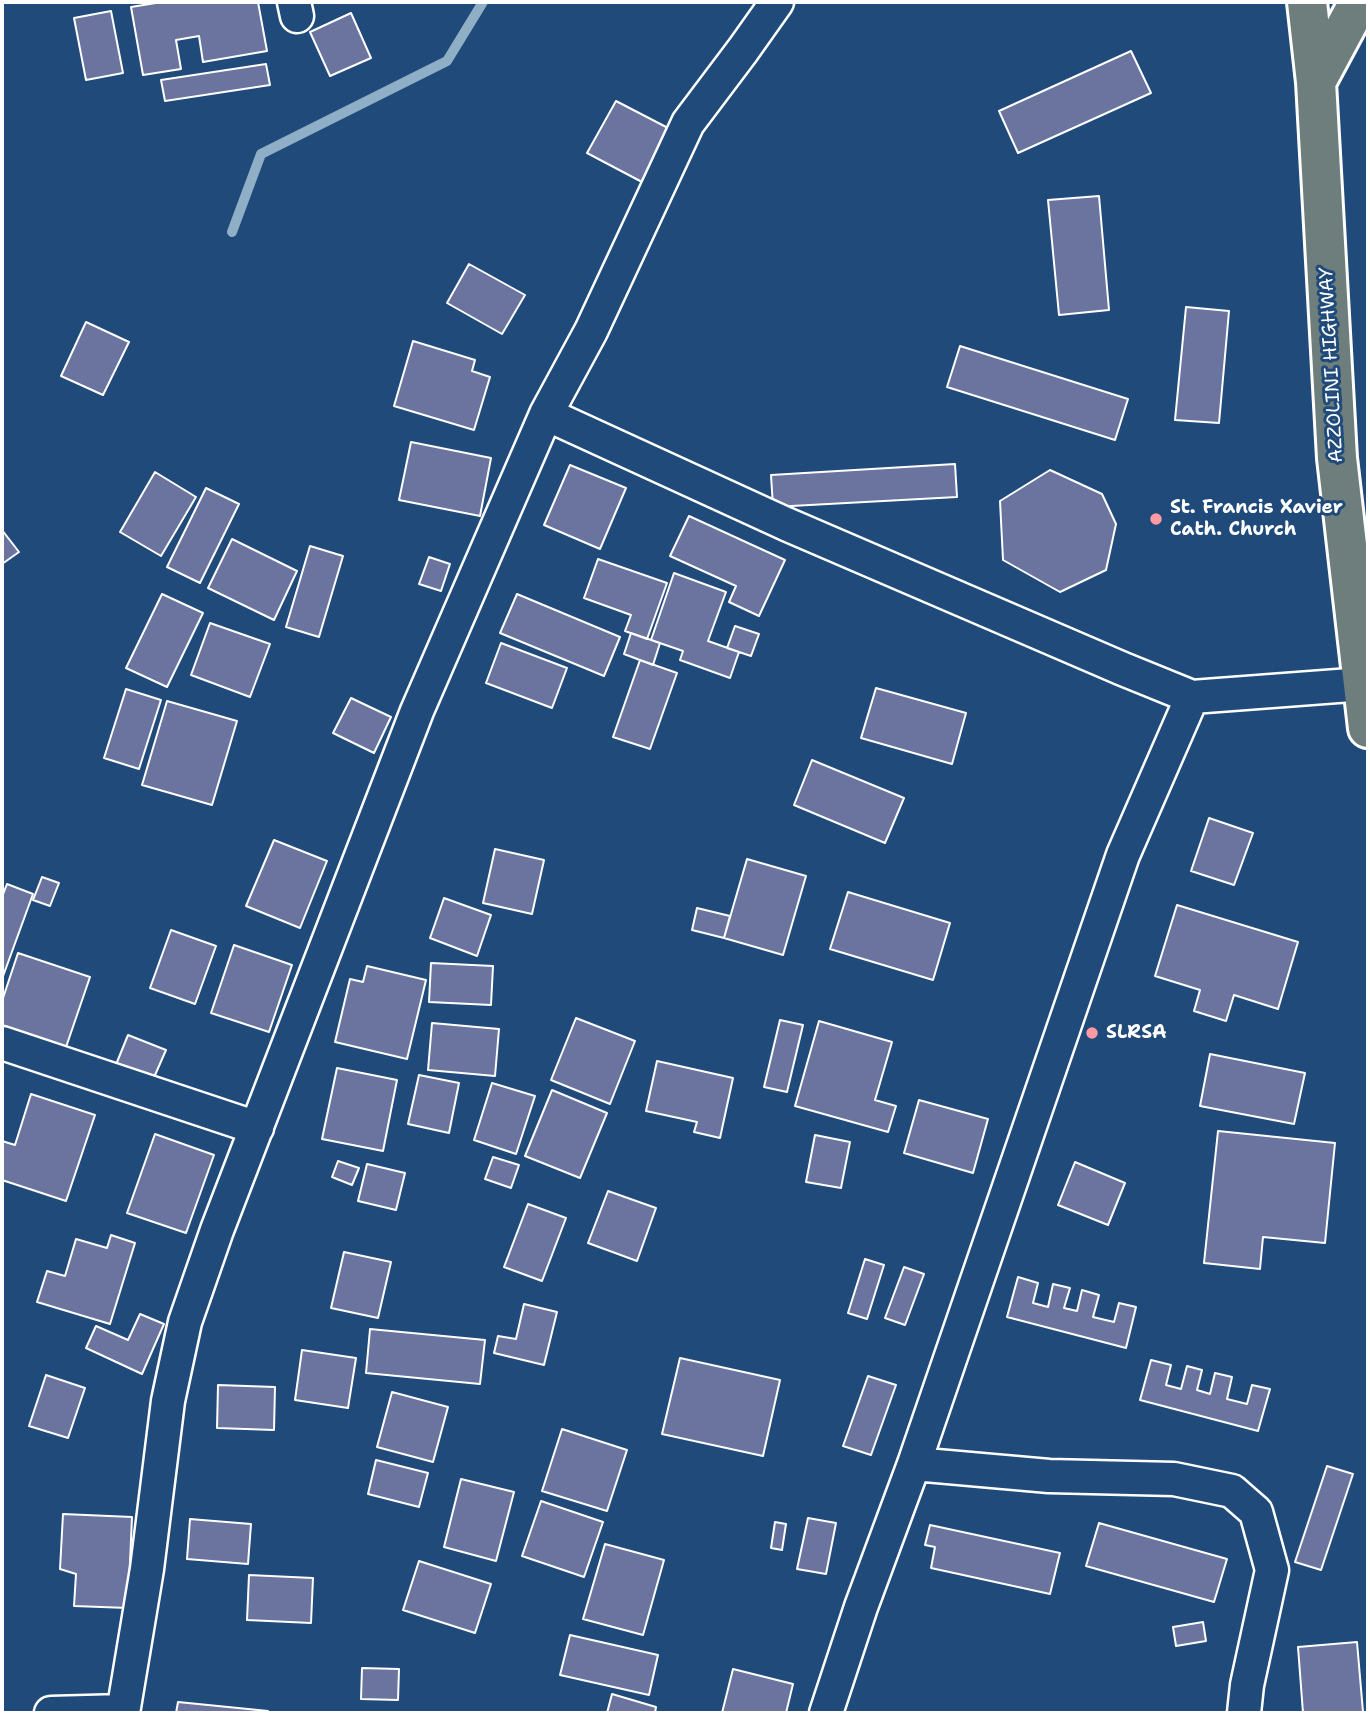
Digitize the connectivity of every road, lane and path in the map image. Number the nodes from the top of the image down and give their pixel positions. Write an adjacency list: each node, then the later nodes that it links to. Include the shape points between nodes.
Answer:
1 (777, 2): 5 (street, via 688,123 592,331)
2 (1307, 2): 4 (main road, AZZOLINI HIGHWAY)
3 (1359, 2): 4 (main road)
4 (1316, 82): 6 (main road, AZZOLINI HIGHWAY, via 1337,458)
5 (547, 414): 7 (street, via 786,524); 10 (street, via 417,711)
6 (1364, 684): 7 (street); 8 (main road, AZZOLINI HIGHWAY)
7 (1192, 696): 11 (street, via 1123,855)
8 (1368, 728)
9 (2, 1043): 10 (street)
10 (257, 1128): 12 (street, via 185,1322)
11 (914, 1464): 14 (street); 15 (street, via 1049,1476 1174,1479 1232,1491 1256,1512 1272,1570)
12 (123, 1712): 13 (street)
13 (51, 1713)
14 (826, 1713)
15 (1244, 1713)

